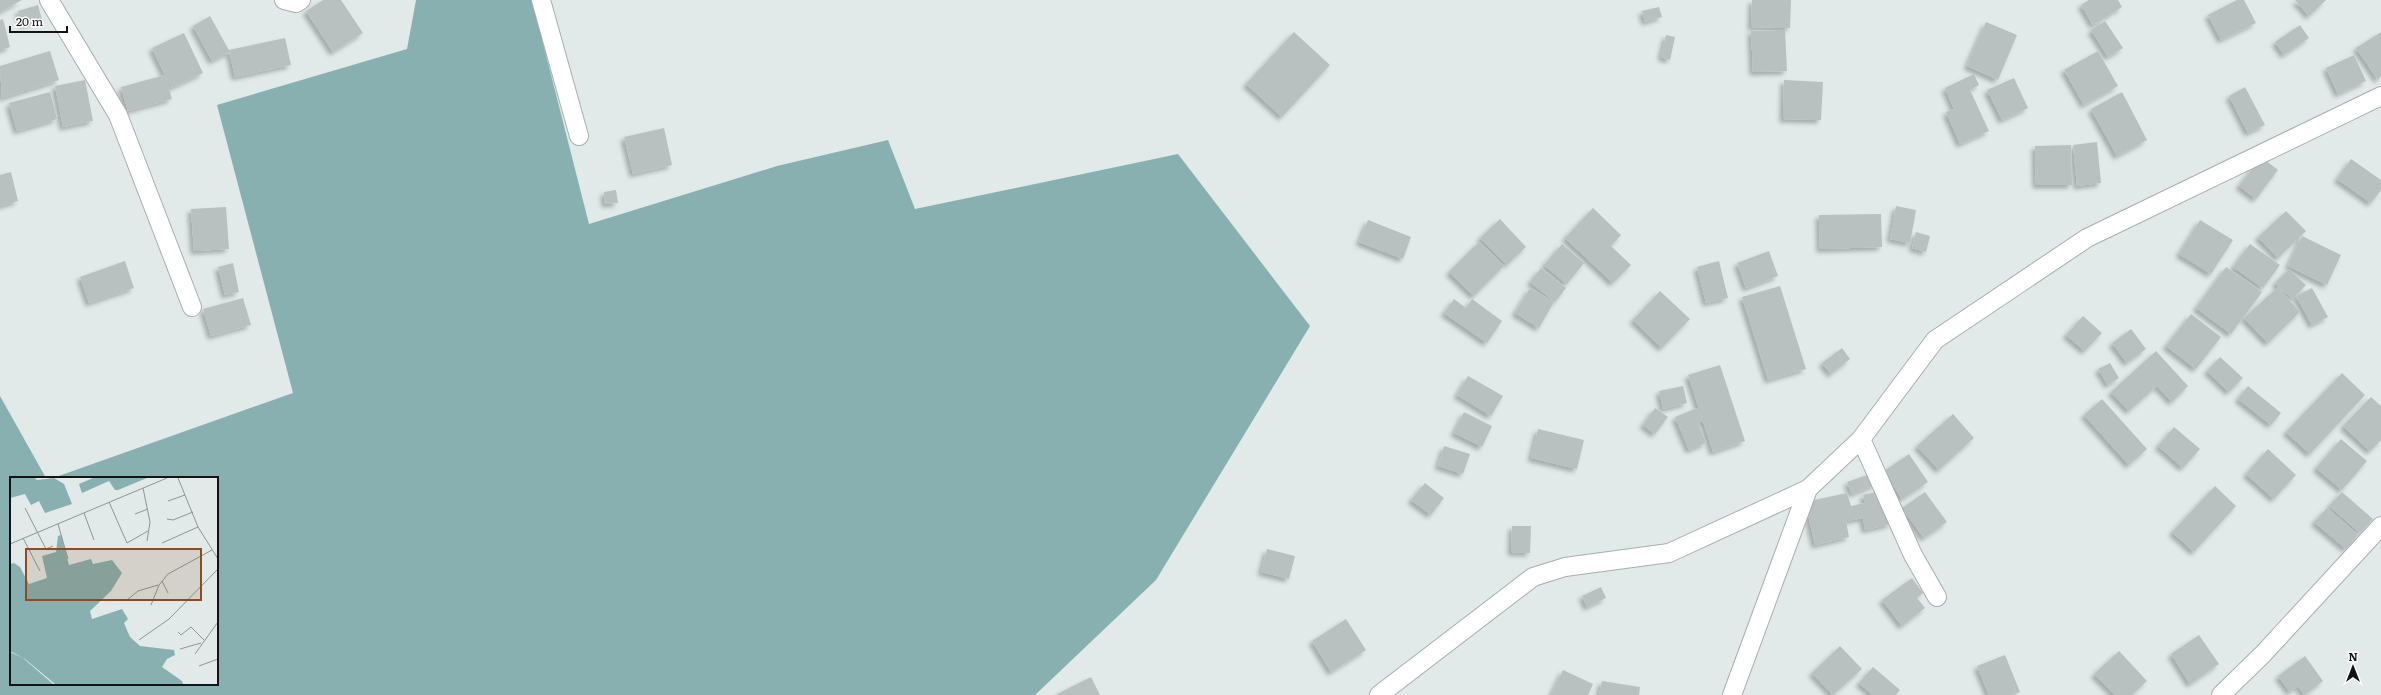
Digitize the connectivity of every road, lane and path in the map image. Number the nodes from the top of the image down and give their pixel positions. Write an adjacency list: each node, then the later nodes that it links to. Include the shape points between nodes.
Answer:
1 (49, 0): 7 (street, via 118,115)
2 (284, 0): 3 (street, via 296,3)
3 (301, 0)
4 (541, 0): 6 (street)
5 (2381, 96): 8 (street, via 2080,242 1935,340)
6 (579, 136)
7 (192, 307)
8 (1861, 439): 9 (street); 11 (street, via 1913,555)
9 (1808, 489): 12 (street, via 1669,553 1565,566 1533,576); 13 (street)
10 (2381, 526): 14 (street, via 2263,654)
11 (1937, 597)
12 (1379, 695)
13 (1732, 695)
14 (2221, 695)

